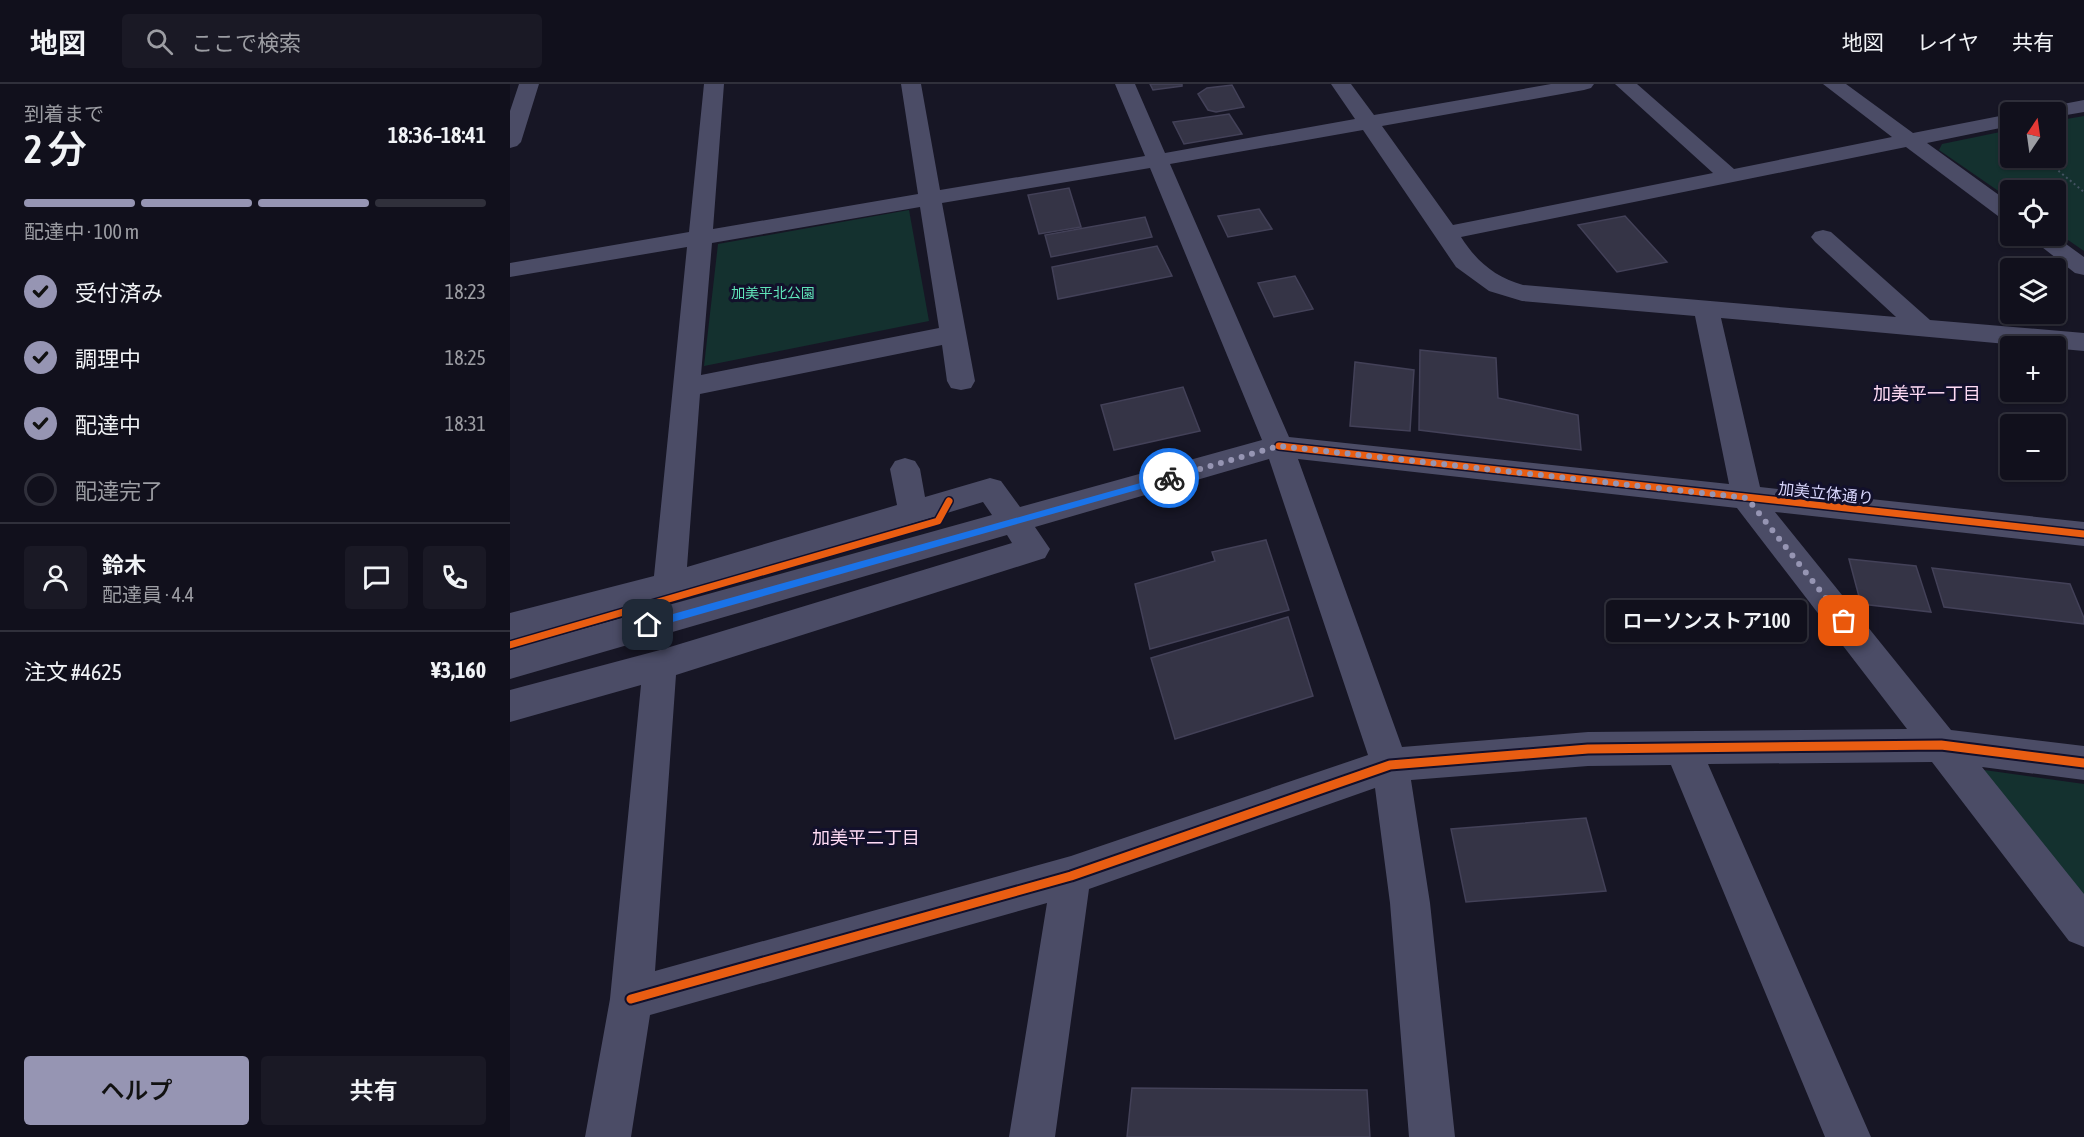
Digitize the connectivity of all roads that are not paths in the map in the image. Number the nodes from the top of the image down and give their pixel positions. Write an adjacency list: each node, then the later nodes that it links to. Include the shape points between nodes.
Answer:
1 (529, 84): 14 (street)
2 (714, 84): 21 (street)
3 (911, 84): 17 (street)
4 (1125, 84): 15 (street)
5 (1341, 84): 12 (street)
6 (1584, 84): 12 (street)
7 (1625, 84): 16 (street)
8 (1833, 84): 13 (street)
9 (2084, 106): 10 (street)
10 (2066, 109)
11 (2000, 122): 13 (street)
12 (1368, 123): 15 (street); 19 (street)
13 (1910, 140): 16 (street); 18 (street)
14 (510, 142)
15 (1159, 160): 17 (street); 31 (street)
16 (1729, 176): 19 (street)
17 (930, 199): 21 (street); 27 (street)
18 (2000, 206)
19 (1447, 233): 25 (street, via 1465,262 1498,286 1522,293)
20 (1824, 237): 26 (street)
21 (700, 238): 24 (street); 30 (street)
22 (2054, 246): 23 (street)
23 (2084, 268)
24 (510, 270)
25 (1706, 310): 26 (street); 33 (street)
26 (1924, 329): 28 (street)
27 (952, 334): 29 (street); 30 (street)
28 (2084, 342)
29 (961, 381)
30 (686, 387): 37 (street)
31 (1279, 446): 33 (street, 加美立体通り); 35 (street, 加美立体通り); 45 (street)
32 (904, 469): 34 (street)
33 (1747, 498): 36 (street, 加美立体通り); 42 (street)
34 (913, 511): 35 (street, via 990,489); 37 (street)
35 (1016, 522): 39 (street, 加美立体通り); 40 (street, via 1034,549)
36 (2084, 534)
37 (669, 585): 38 (street)
38 (510, 627)
39 (510, 664)
40 (660, 665): 41 (street); 48 (street)
41 (510, 706)
42 (1941, 745): 43 (street); 44 (street); 47 (street)
43 (1682, 747): 45 (street, via 1588,749); 52 (street)
44 (2084, 763)
45 (1390, 765): 46 (street); 51 (street, via 1410,903)
46 (1071, 876): 48 (street); 50 (street)
47 (2084, 926)
48 (632, 999): 49 (street)
49 (608, 1137)
50 (1032, 1137)
51 (1431, 1137)
52 (1848, 1137)

